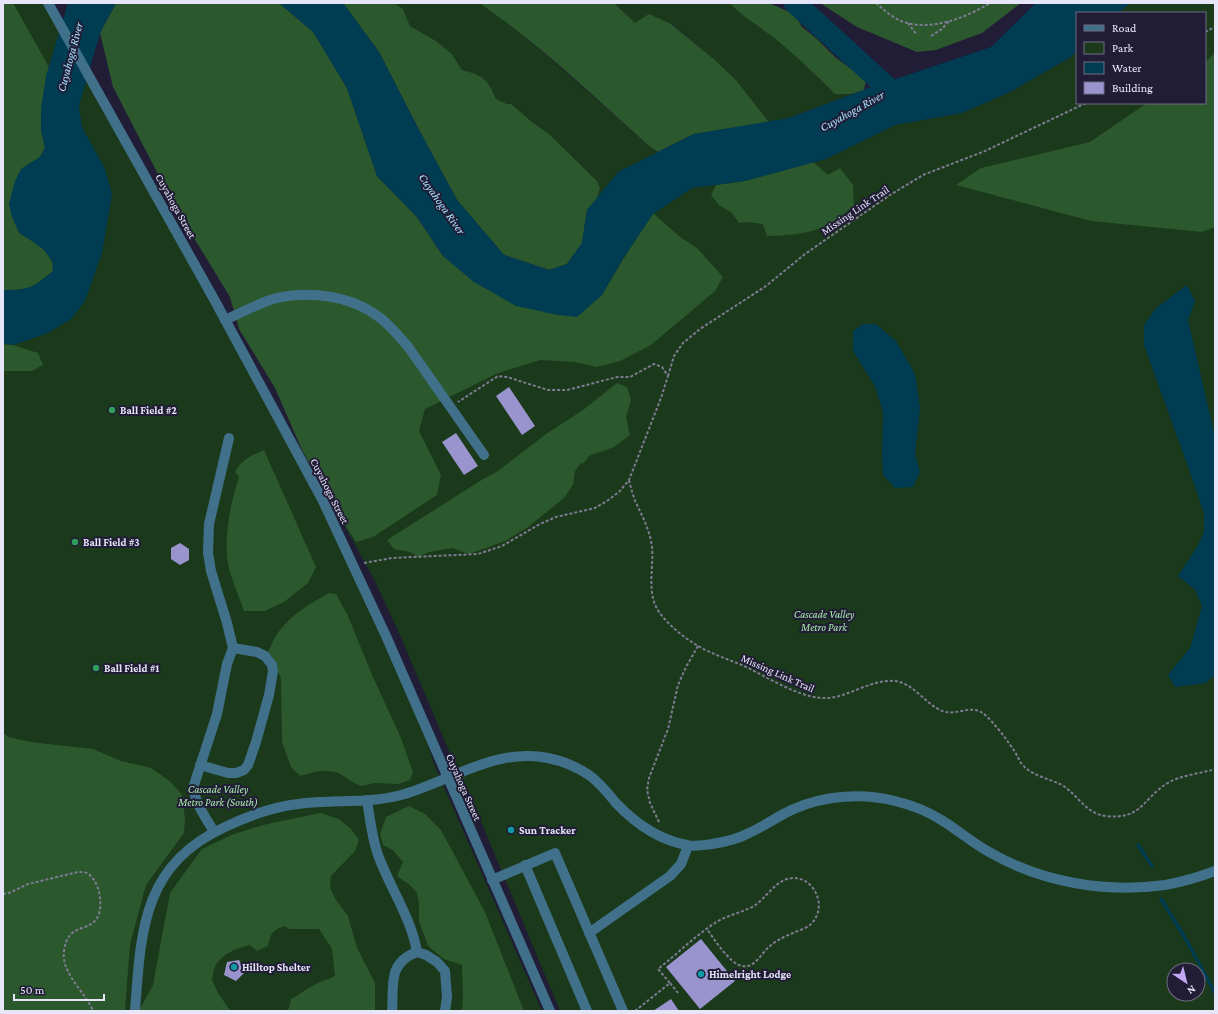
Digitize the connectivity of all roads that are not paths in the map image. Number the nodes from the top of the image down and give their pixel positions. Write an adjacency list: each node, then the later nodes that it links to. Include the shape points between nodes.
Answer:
1 (50, 7): 2 (street, Cuyahoga Street)
2 (225, 320): 4 (street, via 262,303 304,294 325,296 366,308 396,333); 7 (street, Cuyahoga Street, via 322,499 386,636)
3 (229, 438): 5 (street, via 209,524 208,553)
4 (484, 455)
5 (233, 648): 6 (street, via 227,664 217,714); 6 (street, via 257,652 265,656 272,665 269,695 256,742 244,770 228,773)
6 (200, 765): 9 (street, via 193,793)
7 (447, 778): 8 (street, via 401,795); 10 (street, via 486,762 510,756 533,755 551,758 571,764 590,776 646,829); 13 (street, Cuyahoga Street)
8 (367, 800): 9 (street, via 296,804 271,809 248,816); 15 (street, via 378,855 408,920)
9 (214, 832): 16 (street, via 183,853 163,876 156,890 142,938)
10 (688, 846): 12 (street, via 727,841 747,834 794,808 846,797 866,796 894,801 920,810 1005,861 1066,882 1139,888 1168,885); 14 (street, via 681,864 670,876)
11 (525, 865): 13 (street); 14 (street, via 555,853); 20 (street)
12 (1215, 871)
13 (492, 880): 19 (street, Cuyahoga Street)
14 (589, 933): 21 (street)
15 (417, 952): 17 (street, via 405,959 395,973); 18 (street, via 437,962 445,971)
16 (135, 1011)
17 (392, 1011)
18 (445, 1011)
19 (550, 1011)
20 (587, 1011)
21 (622, 1011)

